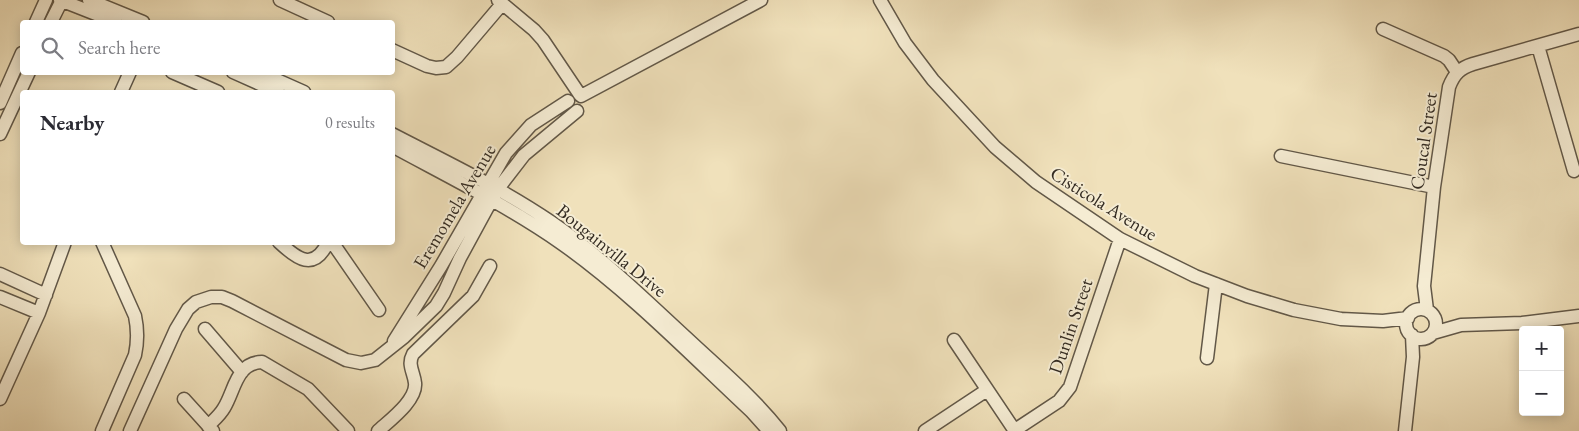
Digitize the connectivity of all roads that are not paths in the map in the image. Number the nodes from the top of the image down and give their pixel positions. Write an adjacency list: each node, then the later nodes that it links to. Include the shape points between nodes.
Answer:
1 (46, 0): 8 (street)
2 (61, 0): 9 (street); 10 (street)
3 (90, 0): 11 (street)
4 (280, 0): 12 (street)
5 (761, 0): 28 (street, Eremomela Avenue)
6 (880, 0): 39 (street, Cisticola Avenue, via 905,43 933,80 995,147 1036,182)
7 (500, 2): 16 (street, via 446,67 427,66); 28 (street, via 543,40 566,74)
8 (37, 20)
9 (53, 20)
10 (111, 20)
11 (138, 20)
12 (324, 20)
13 (1383, 29): 18 (street, via 1444,56)
14 (1579, 34): 15 (street, Coucal Street)
15 (1538, 46): 18 (street, Coucal Street, via 1473,64); 36 (street)
16 (395, 51)
17 (20, 58): 29 (street)
18 (1457, 72): 37 (street, Coucal Street, via 1449,87)
19 (27, 75): 30 (street)
20 (129, 75): 24 (street)
21 (179, 75): 25 (street)
22 (240, 75): 26 (street)
23 (266, 75): 27 (street)
24 (122, 90)
25 (213, 90)
26 (274, 90)
27 (300, 90)
28 (577, 101): 32 (street, Eremomela Avenue, via 531,125); 34 (street, Eremomela Avenue)
29 (0, 104)
30 (0, 134)
31 (395, 136): 38 (street, Bougainvilla Drive)
32 (520, 136): 34 (street); 38 (street, Eremomela Avenue, via 506,153)
33 (395, 147): 38 (street, Bougainvilla Drive)
34 (532, 148): 38 (street, Eremomela Avenue)
35 (1281, 156): 37 (street)
36 (1574, 171)
37 (1434, 187): 48 (street, Coucal Street)
38 (489, 192): 65 (street, Bougainvilla Drive, via 551,222 588,250); 71 (street, Eremomela Avenue, via 441,300 413,329 375,360 355,362 338,356 232,301 212,297 204,299 188,309 176,329)
39 (1120, 239): 47 (street, Cisticola Avenue); 77 (street, Dunlin Street, via 1070,387 1059,401)
40 (64, 245): 49 (street)
41 (103, 245): 70 (street, via 135,316 138,343 136,355)
42 (282, 245): 43 (street, via 298,259 307,261 314,259)
43 (328, 245)
44 (332, 245): 51 (street)
45 (490, 266): 73 (street, via 473,296 413,354 410,362 416,384 413,396)
46 (0, 274): 49 (street)
47 (1216, 284): 56 (street, Cisticola Avenue, via 1294,310 1341,319); 63 (street)
48 (1424, 286): 53 (street, Coucal Street); 54 (street, Coucal Street)
49 (46, 295): 52 (street)
50 (0, 297): 52 (street)
51 (379, 310)
52 (39, 313): 67 (street)
53 (1430, 313): 54 (street, via 1418,309); 57 (street); 60 (street, via 1436,324)
54 (1411, 314): 56 (street, Cisticola Avenue); 59 (street, via 1406,322)
55 (1579, 316): 57 (street, via 1522,323)
56 (1383, 321): 59 (street, Cisticola Avenue)
57 (1461, 325): 60 (street)
58 (205, 329): 64 (street)
59 (1410, 333): 60 (street, via 1416,337); 62 (street)
60 (1429, 335): 62 (street)
61 (954, 340): 66 (street)
62 (1413, 357): 78 (street)
63 (1206, 358)
64 (242, 372): 69 (street); 72 (street, via 254,362 272,367 308,389)
65 (734, 389): 74 (street, Bougainvilla Drive); 75 (street, Bougainvilla Drive, via 753,400)
66 (987, 390): 76 (street); 77 (street)
67 (0, 399)
68 (184, 399): 69 (street)
69 (211, 428)
70 (102, 431)
71 (130, 431)
72 (348, 431)
73 (378, 431)
74 (769, 431)
75 (780, 431)
76 (925, 431)
77 (1015, 431)
78 (1405, 431)

